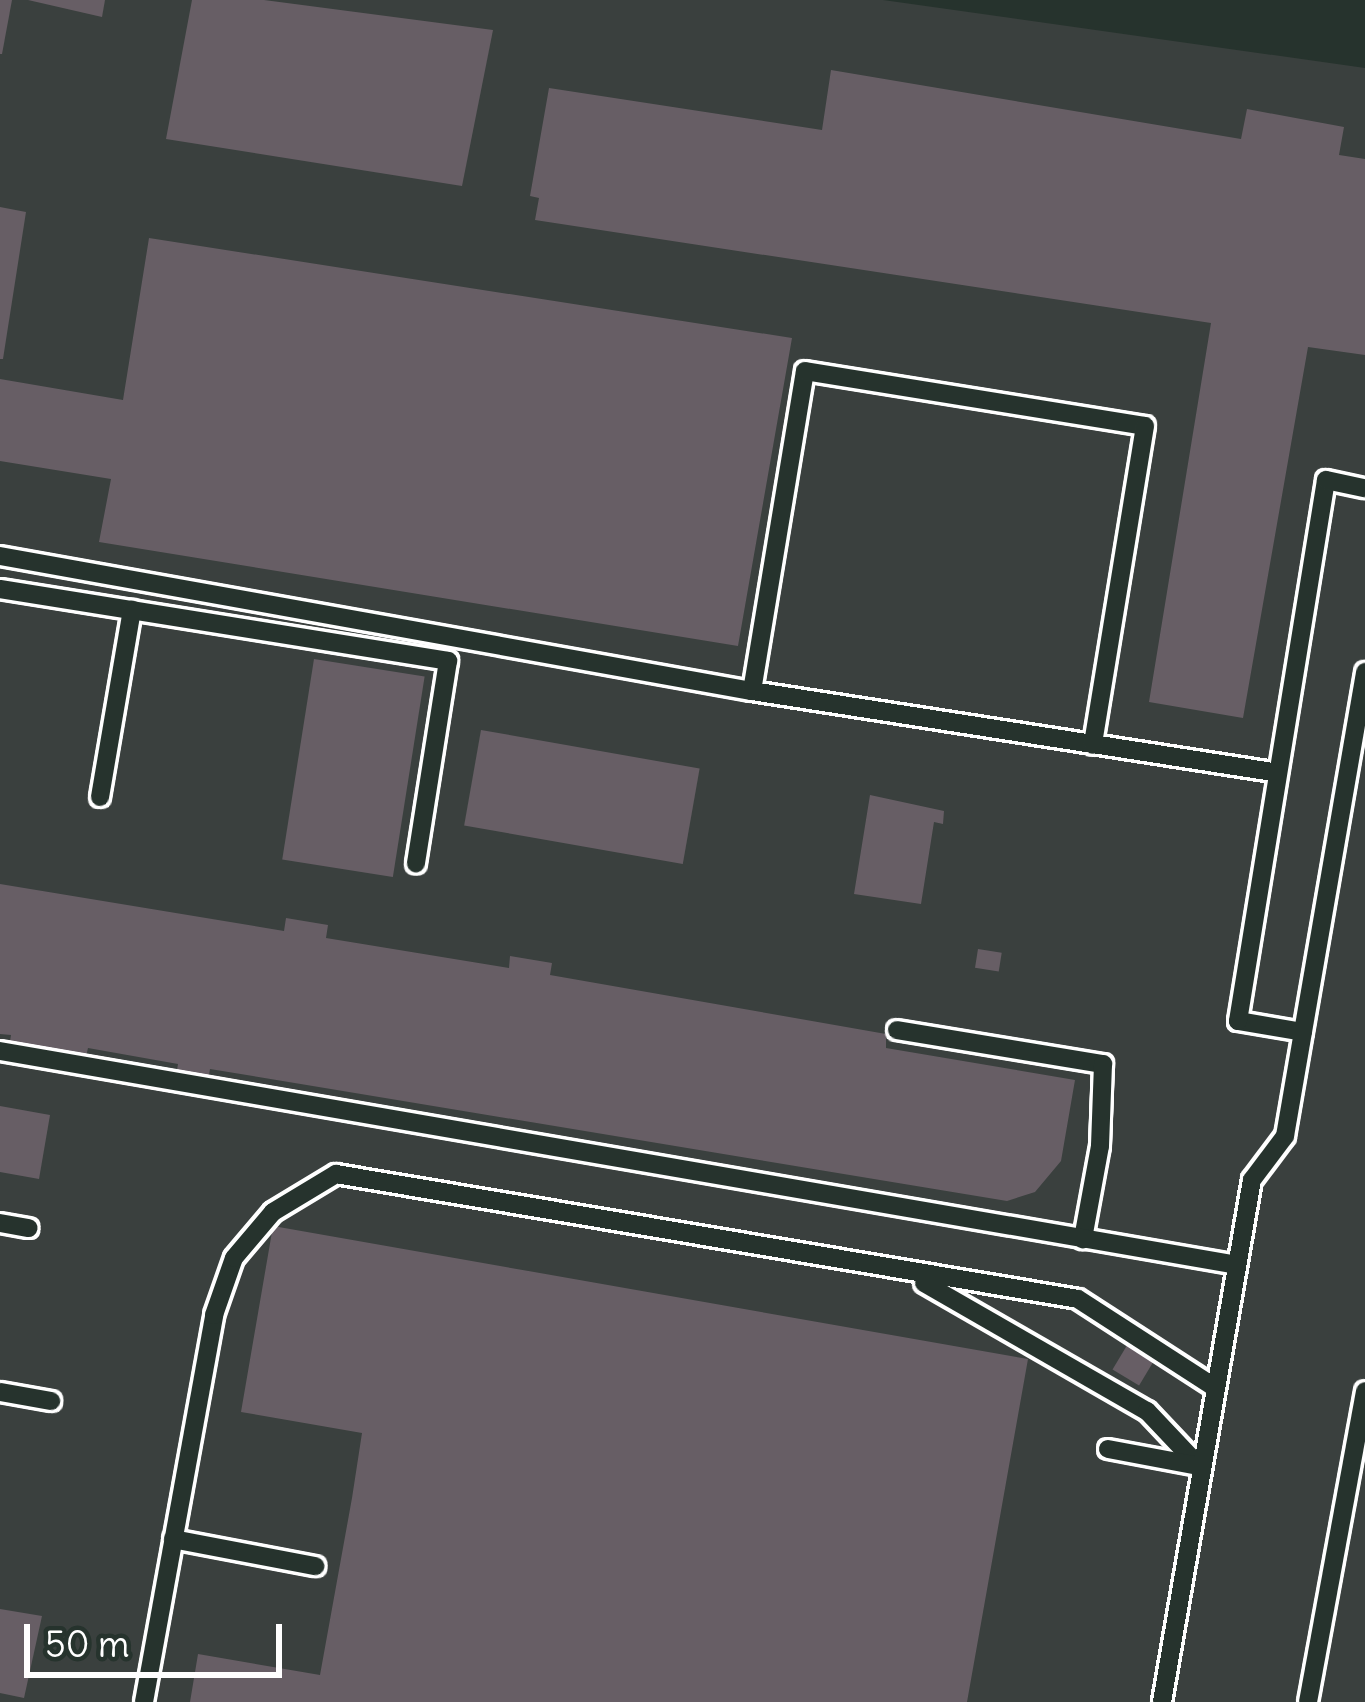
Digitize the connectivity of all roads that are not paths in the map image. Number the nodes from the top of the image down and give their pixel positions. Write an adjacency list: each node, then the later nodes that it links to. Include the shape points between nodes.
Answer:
1 (1365, 488): 8 (lane, via 1327,480)
2 (0, 556): 6 (lane)
3 (0, 589): 4 (lane)
4 (132, 610): 9 (lane); 10 (lane, via 448,661)
5 (1365, 672): 12 (lane)
6 (752, 691): 7 (lane); 7 (lane, via 805,371 1145,426)
7 (1093, 745): 8 (lane)
8 (1274, 772): 12 (lane, via 1238,1022)
9 (100, 797)
10 (416, 862)
11 (897, 1030): 16 (lane, via 1103,1064 1100,1146)
12 (1303, 1032): 17 (lane, via 1285,1136 1252,1180)
13 (0, 1051): 16 (lane)
14 (0, 1223): 15 (lane)
15 (29, 1228)
16 (1083, 1239): 17 (lane)
17 (1237, 1265): 19 (lane)
18 (915, 1277): 19 (lane, via 1078,1299); 24 (lane, via 1147,1411); 25 (lane, via 336,1174 273,1212 234,1258 214,1315)
19 (1214, 1387): 24 (lane)
20 (1365, 1390): 29 (lane)
21 (0, 1392): 22 (lane)
22 (51, 1401)
23 (1108, 1449): 24 (lane)
24 (1199, 1466): 28 (lane)
25 (173, 1539): 26 (lane); 27 (lane)
26 (315, 1566)
27 (143, 1702)
28 (1162, 1702)
29 (1308, 1702)

